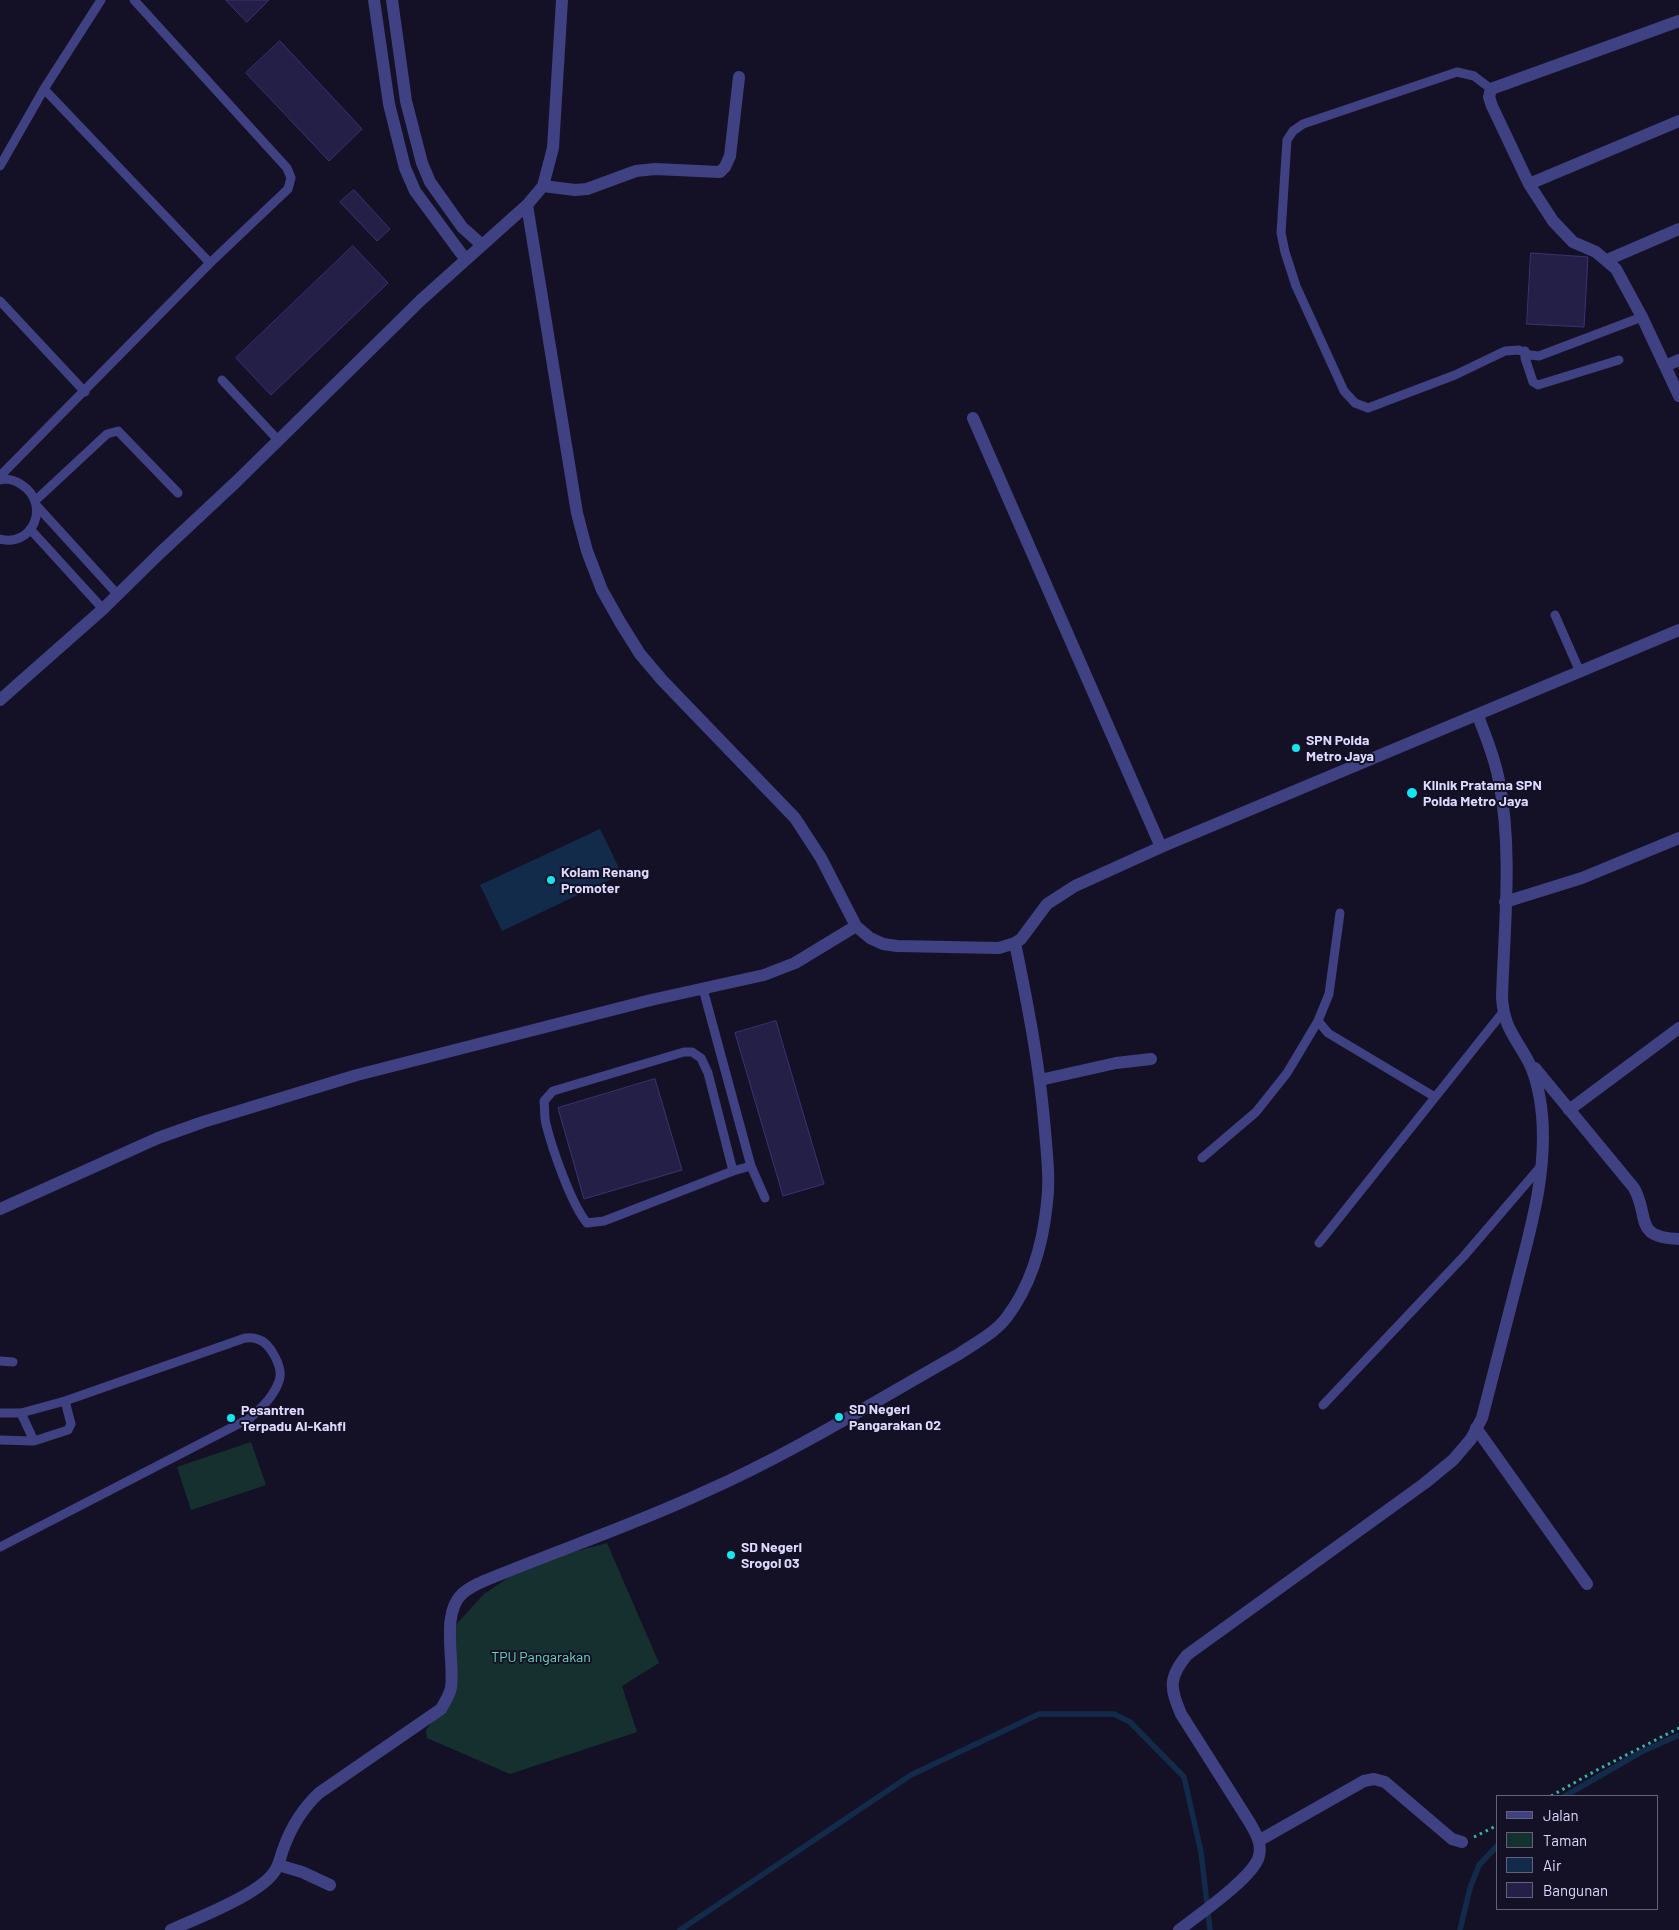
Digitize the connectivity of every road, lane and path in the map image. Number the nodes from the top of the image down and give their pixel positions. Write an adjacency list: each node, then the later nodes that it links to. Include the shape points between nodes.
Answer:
1 (101, 0): 8 (lane)
2 (134, 0): 19 (lane, via 287,168 292,178 288,189)
3 (562, 0): 13 (street, via 553,148)
4 (393, 4): 5 (street); 16 (street, via 406,101 422,162 430,182 462,227)
5 (376, 6): 17 (street, via 389,104 405,168 415,191)
6 (1679, 21): 9 (street)
7 (739, 77): 13 (street, via 730,156 720,172 646,170 587,189)
8 (44, 89): 11 (lane); 19 (lane)
9 (1491, 89): 12 (street, via 1492,106); 22 (lane, via 1474,76 1458,72 1303,124 1287,140 1281,234 1296,286 1344,391 1355,403 1368,408 1455,374 1505,350)
10 (1679, 121): 12 (street)
11 (0, 166)
12 (1529, 184): 18 (street, via 1553,221 1573,242)
13 (543, 186): 14 (street)
14 (528, 205): 16 (street); 48 (street, via 577,513 602,590 640,654 662,680 795,818 821,858)
15 (1679, 230): 18 (street)
16 (482, 245): 17 (street)
17 (466, 260): 30 (street)
18 (1607, 260): 21 (street, via 1616,269)
19 (210, 263): 27 (lane)
20 (0, 300): 27 (lane)
21 (1642, 317): 22 (lane, via 1539,356); 25 (street)
22 (1525, 351): 23 (lane, via 1533,382 1538,385)
23 (1619, 360)
24 (1679, 360): 25 (street)
25 (1665, 366): 28 (street)
26 (222, 380): 30 (lane)
27 (85, 392): 31 (lane)
28 (1679, 396)
29 (973, 418): 45 (street)
30 (278, 440): 37 (street)
31 (0, 476)
32 (0, 480): 34 (lane, via 16,481 29,490)
33 (178, 493): 34 (lane, via 118,431 107,434)
34 (37, 503): 35 (lane, via 36,519); 37 (lane)
35 (30, 529): 36 (lane, via 23,536); 38 (lane)
36 (2, 542)
37 (118, 595): 38 (street)
38 (103, 609): 42 (street)
39 (1556, 615): 41 (lane)
40 (1679, 630): 41 (street)
41 (1580, 672): 43 (street)
42 (0, 700)
43 (1478, 716): 45 (street); 46 (street, via 1491,748 1504,810 1507,840)
44 (1679, 838): 46 (street, via 1582,878)
45 (1161, 847): 49 (street, via 1061,894 1048,904)
46 (1505, 902): 51 (street)
47 (1340, 913): 52 (lane, via 1329,994)
48 (856, 926): 49 (street, via 870,938 897,946 999,948); 50 (street, via 781,969)
49 (1015, 943): 56 (street)
50 (703, 989): 61 (lane); 64 (street, via 358,1075 203,1122 158,1138)
51 (1503, 1012): 54 (street, via 1511,1034); 57 (lane)
52 (1318, 1022): 57 (lane, via 1328,1033); 59 (lane, via 1287,1074 1256,1112)
53 (1679, 1028): 58 (street)
54 (1527, 1058): 58 (street); 60 (street, via 1539,1088)
55 (1151, 1059): 56 (street)
56 (1040, 1080): 83 (street, via 1048,1160 1048,1202 1032,1270 1006,1319 959,1354 774,1459 702,1494 484,1581 463,1593 450,1624 451,1688 448,1699 429,1718 319,1792 295,1821)
57 (1436, 1097): 66 (lane)
58 (1570, 1110): 65 (street, via 1634,1188 1640,1198 1643,1222 1651,1233)
59 (1202, 1158)
60 (1542, 1164): 70 (lane, via 1464,1256); 73 (street, via 1537,1205 1482,1418)
61 (751, 1166): 62 (lane); 63 (lane)
62 (733, 1171): 62 (lane, via 604,1222 587,1222 580,1215 566,1183 546,1123 544,1100 553,1091 692,1052 701,1058 708,1073)
63 (765, 1198)
64 (0, 1209)
65 (1679, 1240)
66 (1320, 1243)
67 (0, 1361): 68 (lane)
68 (13, 1362)
69 (65, 1401): 71 (lane); 75 (lane, via 71,1424 68,1430); 76 (lane, via 245,1338 257,1338 266,1344 277,1360 280,1379 262,1408 250,1418)
70 (1323, 1405)
71 (21, 1412): 72 (lane); 75 (lane)
72 (0, 1413)
73 (1476, 1428): 77 (street); 81 (street, via 1471,1440 1453,1460 1425,1483 1187,1655 1176,1669 1172,1683 1174,1699 1181,1714)
74 (0, 1440): 75 (lane)
75 (34, 1441)
76 (0, 1547)
77 (1587, 1584)
78 (1679, 1728): 79 (path)
79 (1553, 1795)
80 (1496, 1826): 82 (path)
81 (1260, 1840): 82 (street, via 1364,1781 1374,1779 1385,1782 1452,1839); 86 (street, via 1259,1857 1251,1869 1220,1899)
82 (1462, 1842)
83 (278, 1865): 84 (street); 85 (street, via 269,1879 258,1887)
84 (330, 1885)
85 (171, 1930)
86 (1179, 1930)

